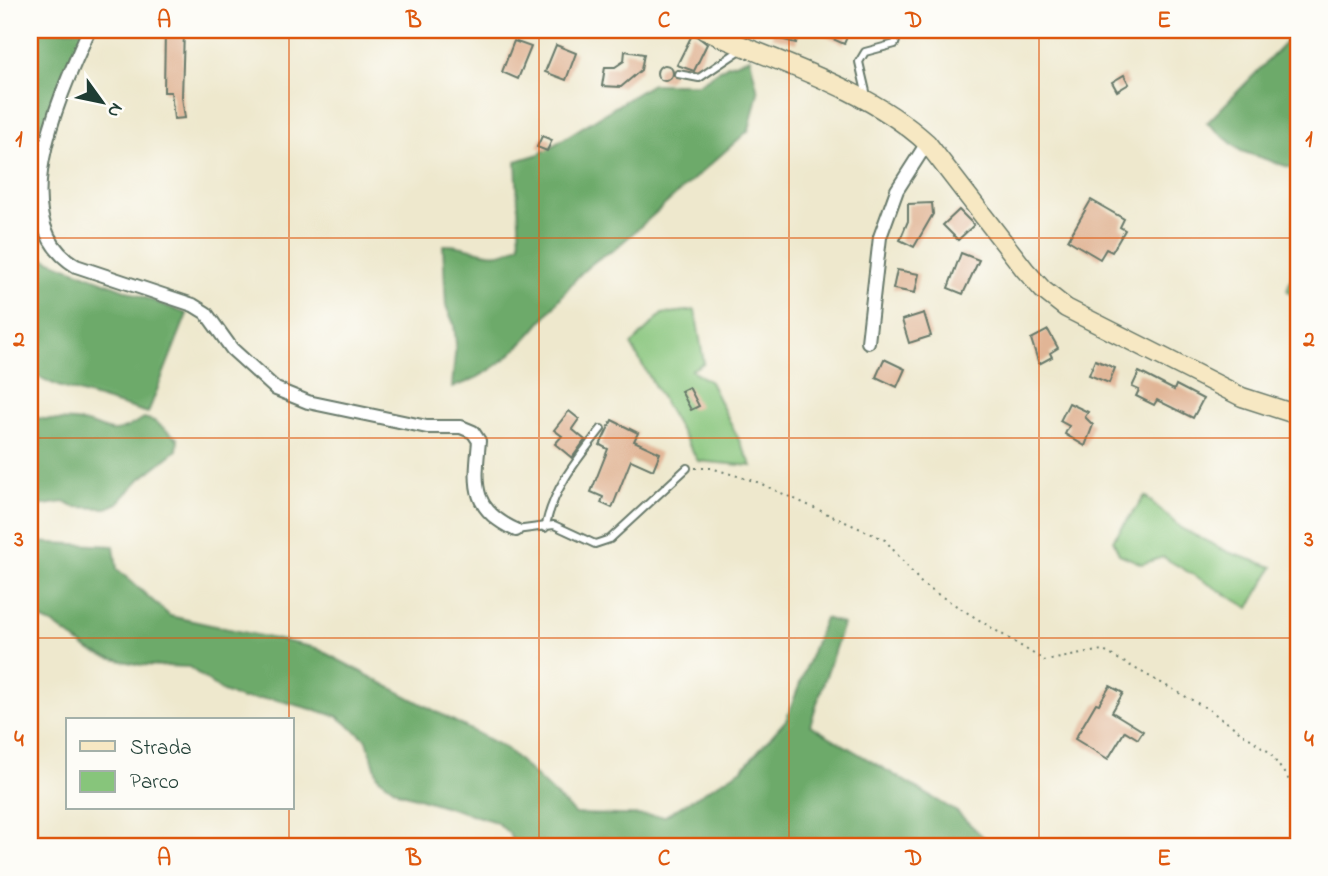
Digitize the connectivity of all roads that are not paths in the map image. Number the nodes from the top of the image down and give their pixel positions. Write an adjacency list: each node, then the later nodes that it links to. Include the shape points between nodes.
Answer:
1 (89, 30): 13 (street, via 37,166 34,194 40,220 58,256 193,305 206,313 232,349 276,389 308,402 473,432 479,441 475,482 479,501 501,523)
2 (704, 30): 4 (street)
3 (895, 30): 6 (lane, via 895,44 865,52 859,62)
4 (744, 48): 5 (lane, via 699,78); 6 (street)
5 (678, 74)
6 (867, 102): 7 (street)
7 (928, 143): 8 (street, via 897,190 880,237); 9 (street, via 1025,271 1066,308 1242,397)
8 (868, 342)
9 (1298, 415)
10 (601, 429): 12 (lane, via 566,471)
11 (687, 468): 12 (lane, via 610,539 595,544 554,525)
12 (545, 528): 13 (lane)
13 (516, 530)

